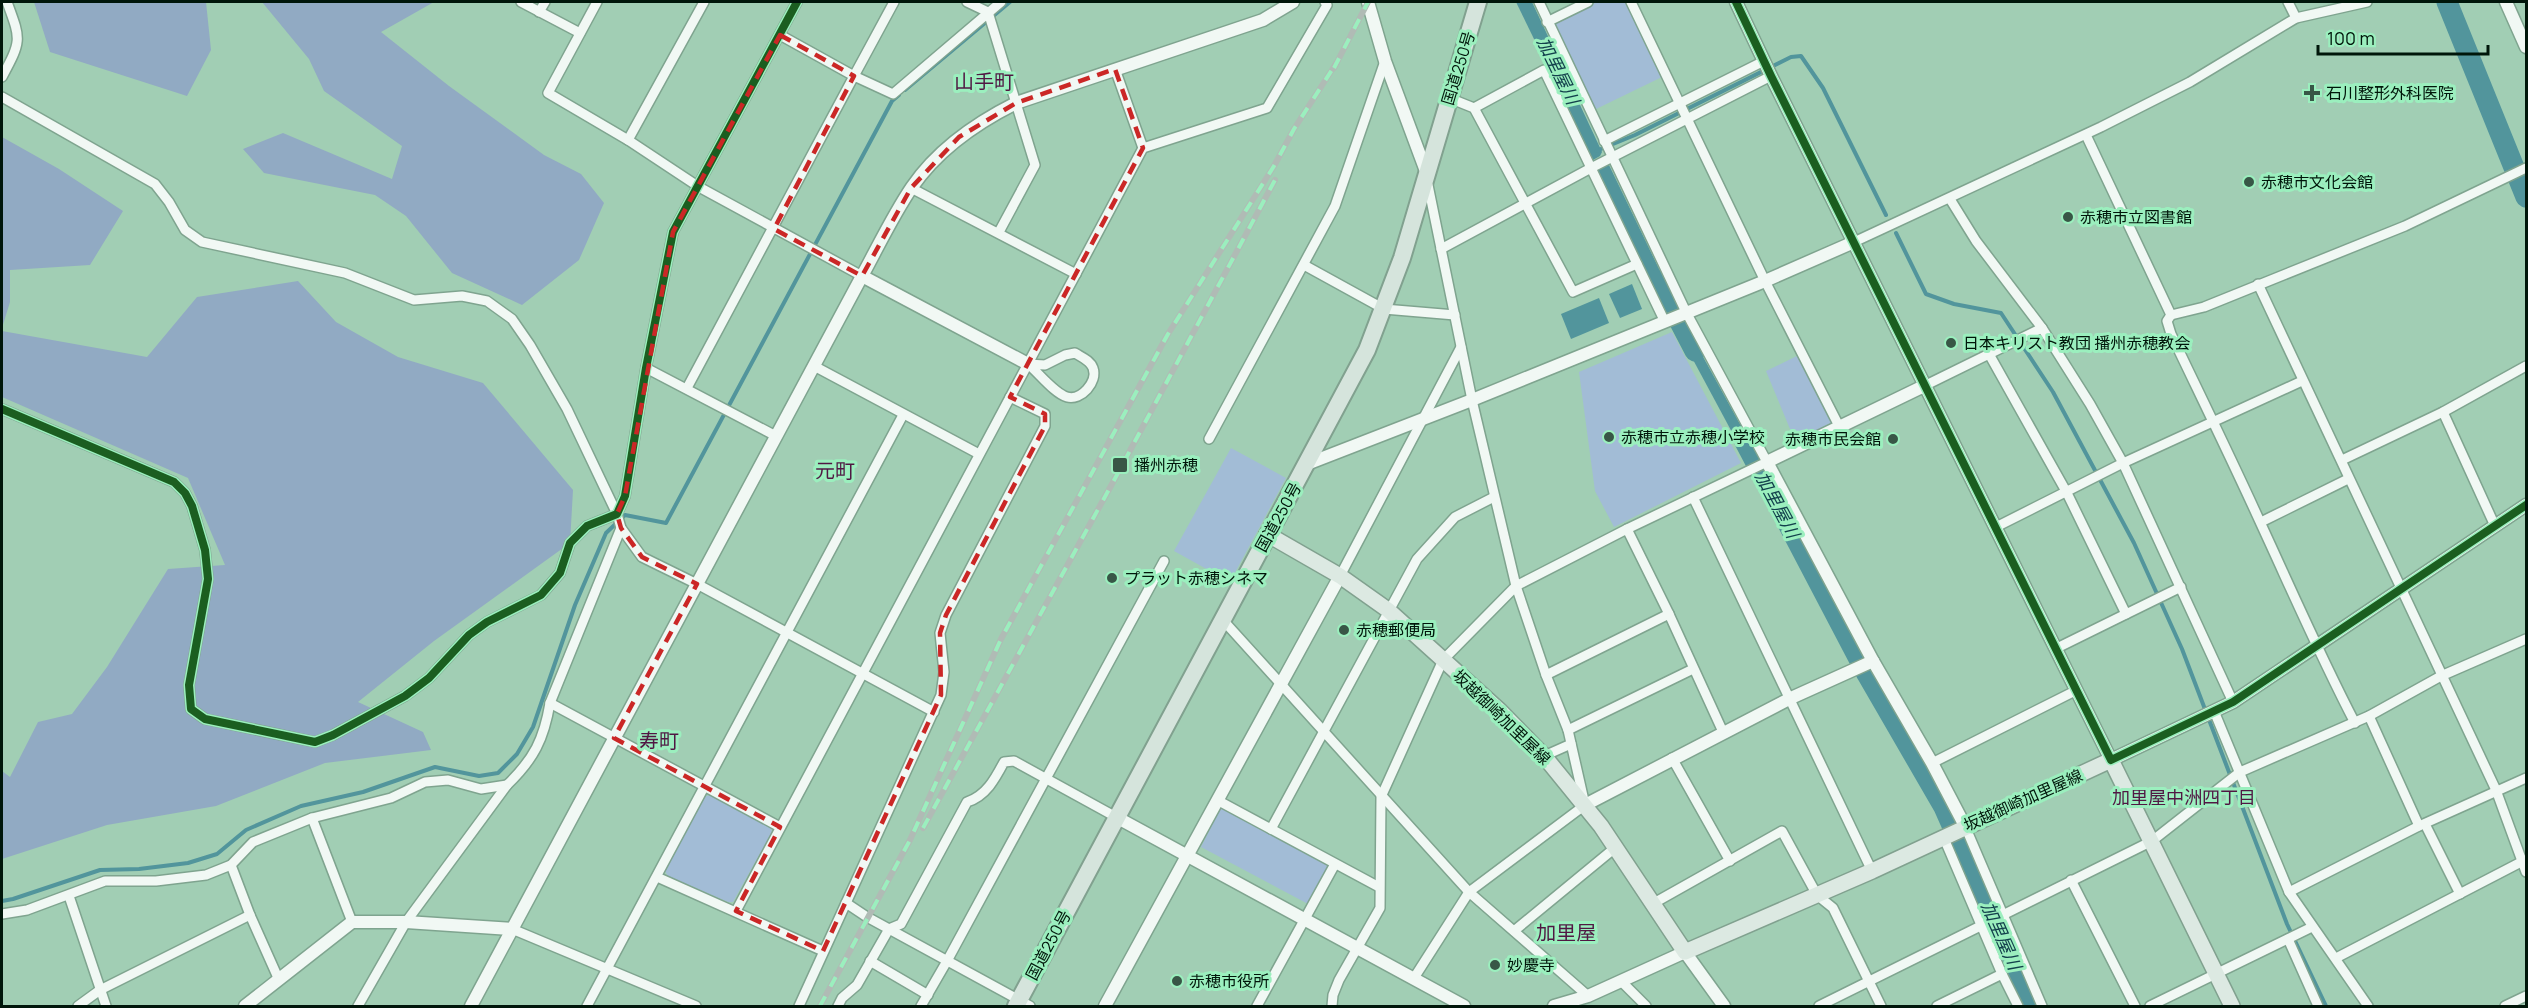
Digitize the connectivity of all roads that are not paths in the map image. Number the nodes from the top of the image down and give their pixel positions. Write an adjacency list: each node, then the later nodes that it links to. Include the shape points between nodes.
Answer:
1 (7, 2): 33 (street, via 18,42)
2 (521, 2): 22 (street)
3 (545, 2): 22 (street)
4 (597, 2): 26 (street)
5 (704, 2): 41 (street)
6 (797, 2): 27 (street)
7 (894, 2): 32 (street)
8 (967, 2): 23 (street)
9 (1001, 2): 23 (street)
10 (1293, 2): 31 (street, via 1263,20)
11 (1325, 2): 42 (street, via 1327,5 1268,108)
12 (1368, 2): 29 (street)
13 (1478, 2): 35 (highway, 国道250号)
14 (1539, 2): 25 (street)
15 (1588, 2): 25 (street)
16 (1630, 2): 37 (street)
17 (1736, 2): 30 (street)
18 (2288, 2): 24 (street)
19 (2367, 2): 21 (street)
20 (2506, 2): 28 (street)
21 (2352, 3): 24 (street)
22 (539, 12): 26 (street)
23 (988, 12): 32 (street, via 893,94); 36 (street)
24 (2296, 18): 40 (street, via 2190,82)
25 (1547, 22): 43 (street)
26 (580, 33): 41 (street, via 548,93)
27 (780, 35): 32 (street); 47 (street)
28 (2526, 47)
29 (1385, 61): 46 (street); 56 (street, via 1335,206)
30 (1767, 68): 37 (street); 39 (street); 53 (street)
31 (1116, 69): 36 (street); 42 (street)
32 (854, 76): 51 (street)
33 (2, 77)
34 (2, 97): 96 (street, via 155,183 185,230 202,242 345,273 414,300 462,297 487,301 512,319 530,345 567,409)
35 (1449, 98): 38 (street); 46 (highway, 国道250号)
36 (1016, 103): 48 (street, via 959,137); 52 (street, via 1035,165)
37 (1679, 104): 39 (street); 43 (street)
38 (1474, 108): 44 (street, via 1544,70); 50 (street)
39 (1686, 120): 43 (street); 59 (street)
40 (2085, 135): 49 (street); 64 (street)
41 (628, 140): 47 (street)
42 (1143, 148): 57 (street)
43 (1608, 151): 44 (street); 62 (street)
44 (1593, 167): 50 (street); 55 (street)
45 (2526, 168): 60 (street, via 2405,226)
46 (1427, 174): 54 (street); 61 (highway, 国道250号)
47 (699, 187): 51 (street); 72 (street, via 673,232)
48 (911, 188): 52 (street); 58 (street)
49 (1950, 199): 53 (street); 66 (street)
50 (1526, 203): 54 (street); 55 (street, via 1574,292)
51 (774, 229): 58 (street); 75 (street)
52 (999, 232): 57 (street)
53 (1854, 242): 59 (street); 74 (street)
54 (1441, 249): 63 (street)
55 (1636, 264): 65 (street)
56 (1304, 265): 61 (street); 85 (street)
57 (1076, 274): 69 (street)
58 (862, 276): 69 (street); 70 (street)
59 (1765, 281): 62 (street); 83 (street)
60 (2258, 284): 64 (street, via 2204,307); 73 (street)
61 (1384, 309): 63 (street); 89 (highway, 国道250号, via 1367,350)
62 (1684, 313): 65 (street); 88 (street)
63 (1455, 315): 67 (street)
64 (2171, 315): 82 (street, via 2171,334)
65 (1666, 319): 77 (street)
66 (2042, 328): 68 (street); 90 (street)
67 (1461, 347): 77 (street); 81 (street)
68 (1989, 354): 74 (street); 92 (street)
69 (1028, 364): 69 (street, via 1045,365 1075,353 1087,359 1093,368 1093,378 1079,397 1068,397 1053,390); 76 (street)
70 (814, 366): 80 (street); 84 (street)
71 (2526, 366): 79 (street)
72 (646, 368): 75 (street); 96 (street, via 625,496)
73 (2302, 381): 82 (street); 87 (street)
74 (1926, 385): 83 (street); 99 (street)
75 (687, 388): 84 (street)
76 (1010, 397): 86 (street); 129 (street, via 1045,414 1046,426 946,615 940,633 944,672)
77 (1472, 400): 81 (street); 93 (street)
78 (2, 409): 96 (street, via 174,482 186,493 200,532 208,579 189,685 191,709 205,719 315,742 405,696 429,678 469,635 541,595 560,573 570,543 586,526)
79 (2443, 412): 87 (street); 98 (street)
80 (903, 415): 86 (street); 113 (street)
81 (1421, 420): 89 (street); 104 (street)
82 (2212, 422): 90 (street); 97 (street)
83 (1839, 426): 88 (street)
84 (776, 436): 105 (street)
85 (1209, 439)
86 (979, 454): 120 (street)
87 (2342, 460): 91 (street)
88 (1767, 462): 94 (street); 118 (street)
89 (1307, 464): 102 (highway, 国道250号)
90 (2123, 464): 92 (street); 107 (street)
91 (2348, 479): 97 (street); 108 (street)
92 (2067, 493): 99 (street); 111 (street)
93 (1494, 497): 106 (street); 109 (street, via 1455,517 1437,534 1417,559)
94 (1693, 497): 101 (street); 125 (street)
95 (2526, 505): 98 (street)
96 (617, 514): 100 (street)
97 (2260, 522): 115 (street)
98 (2495, 526): 108 (street)
99 (1996, 527): 116 (street)
100 (621, 528): 105 (street, via 642,557); 127 (street)
101 (1627, 529): 106 (street); 110 (street)
102 (1267, 534): 104 (main road, 坂越御崎加里屋線); 112 (highway, 国道250号)
103 (1164, 561): 143 (street)
104 (1340, 576): 109 (main road, 坂越御崎加里屋線); 123 (street)
105 (697, 584): 113 (street); 135 (street)
106 (1516, 586): 117 (street); 121 (street)
107 (2181, 587): 111 (street); 126 (street)
108 (2401, 591): 115 (street); 122 (street)
109 (1388, 610): 117 (main road, 坂越御崎加里屋線); 133 (street)
110 (1669, 614): 119 (street); 121 (street)
111 (2126, 614): 116 (street)
112 (1222, 619): 123 (street); 150 (highway, 国道250号)
113 (787, 632): 120 (street); 145 (street)
114 (2526, 639): 122 (street)
115 (2316, 647): 126 (street); 131 (street)
116 (2057, 648): 124 (street)
117 (1443, 660): 137 (main road, 坂越御崎加里屋線); 147 (street)
118 (1873, 661): 125 (street); 140 (street)
119 (1693, 669): 132 (street); 134 (street)
120 (862, 673): 129 (street); 154 (street)
121 (1546, 675): 132 (street)
122 (2441, 676): 130 (street); 146 (street)
123 (1281, 684): 133 (street); 148 (street)
124 (2077, 690): 139 (street); 140 (street)
125 (1791, 698): 134 (street); 164 (street)
126 (2233, 702): 128 (street)
127 (550, 703): 135 (street); 144 (street, via 546,729 536,751)
128 (2214, 711): 139 (street); 141 (street)
129 (934, 712): 173 (street)
130 (2369, 717): 131 (street); 152 (street)
131 (2355, 723): 141 (street)
132 (1568, 730): 136 (street)
133 (1323, 732): 147 (street); 155 (street)
134 (1723, 732): 138 (street)
135 (614, 738): 145 (street); 184 (street)
136 (1571, 744): 137 (street); 149 (street)
137 (1544, 756): 149 (main road, 坂越御崎加里屋線)
138 (1672, 758): 149 (street); 160 (street)
139 (2111, 760): 153 (main road, 坂越御崎加里屋線); 157 (main road)
140 (1932, 763): 153 (street)
141 (2240, 772): 157 (street); 169 (street)
142 (2526, 778): 146 (street)
143 (1047, 779): 150 (street); 185 (street, via 1014,761 1004,762 978,799 967,802 901,924); 193 (street)
144 (507, 785): 151 (street, via 481,789 448,780 425,782 391,798); 181 (street)
145 (705, 786): 154 (street); 165 (street)
146 (2496, 790): 152 (street); 162 (street)
147 (1381, 796): 167 (street); 168 (street)
148 (1217, 800): 155 (street); 159 (street)
149 (1585, 804): 158 (main road, 坂越御崎加里屋線); 168 (street)
150 (1116, 817): 159 (street); 205 (highway, 国道250号)
151 (312, 818): 163 (street, via 253,842); 180 (street)
152 (2422, 825): 169 (street); 170 (street)
153 (1965, 826): 156 (main road, 坂越御崎加里屋線); 178 (street)
154 (780, 827): 175 (street)
155 (1271, 829): 161 (street)
156 (1943, 837): 164 (main road, 坂越御崎加里屋線); 182 (street)
157 (2152, 841): 166 (street); 195 (main road)
158 (1616, 847): 174 (main road, 坂越御崎加里屋線); 186 (street)
159 (1187, 855): 179 (street); 216 (street)
160 (1730, 861): 171 (street, via 1782,831); 174 (street)
161 (1335, 864): 167 (street); 179 (street)
162 (2525, 864): 170 (street)
163 (231, 865): 172 (street, via 206,875 105,882); 177 (street)
164 (1872, 871): 171 (main road, 坂越御崎加里屋線)
165 (657, 876): 175 (street); 194 (street)
166 (2071, 880): 178 (street); 228 (street)
167 (1379, 887): 188 (street, via 1380,908)
168 (1469, 892): 186 (street); 197 (street)
169 (2289, 892): 183 (street)
170 (2460, 894): 191 (street)
171 (1817, 895): 190 (main road, 坂越御崎加里屋線); 199 (street, via 1833,908)
172 (69, 896): 176 (street); 201 (street)
173 (846, 903): 185 (street); 189 (street)
174 (1654, 903): 190 (main road, 坂越御崎加里屋線)
175 (736, 911): 189 (street)
176 (2, 914)
177 (249, 915): 198 (street); 201 (street)
178 (2003, 915): 182 (street); 227 (street)
179 (1304, 919): 188 (street); 217 (street)
180 (352, 922): 181 (street); 198 (street)
181 (405, 922): 184 (street); 209 (street)
182 (1981, 924): 196 (street); 199 (street)
183 (2312, 927): 187 (street); 191 (street)
184 (512, 929): 194 (street); 210 (street)
185 (888, 929): 192 (street); 193 (street)
186 (1514, 931): 203 (street)
187 (2288, 939): 195 (street); 231 (street)
188 (1359, 948): 197 (street); 218 (street, via 1333,995)
189 (824, 951): 213 (street)
190 (1685, 952): 200 (street); 222 (street, 坂越御崎加里屋線)
191 (2336, 958): 232 (street)
192 (870, 961): 202 (street); 214 (street, via 857,985)
193 (947, 962): 202 (street); 205 (street)
194 (607, 968): 211 (street); 212 (street)
195 (2215, 973): 229 (street); 230 (main road)
196 (2002, 974): 225 (street); 226 (street)
197 (1414, 978): 219 (street)
198 (279, 980): 208 (street)
199 (1869, 981): 223 (street); 224 (street)
200 (1622, 982): 203 (street); 221 (street)
201 (100, 990): 206 (street); 207 (street)
202 (927, 995): 215 (street)
203 (1588, 996): 220 (street)
204 (2526, 996): 233 (street)
205 (1022, 1004)
206 (78, 1006)
207 (106, 1006)
208 (245, 1006)
209 (358, 1006)
210 (471, 1006)
211 (587, 1006)
212 (696, 1006)
213 (799, 1006)
214 (838, 1006)
215 (921, 1006)
216 (1105, 1006)
217 (1257, 1006)
218 (1332, 1006)
219 (1464, 1006)
220 (1554, 1006)
221 (1646, 1006)
222 (1724, 1006)
223 (1821, 1006)
224 (1881, 1006)
225 (1937, 1006)
226 (2018, 1006)
227 (2042, 1006)
228 (2135, 1006)
229 (2150, 1006)
230 (2232, 1006)
231 (2318, 1006)
232 (2368, 1006)
233 (2505, 1006)

